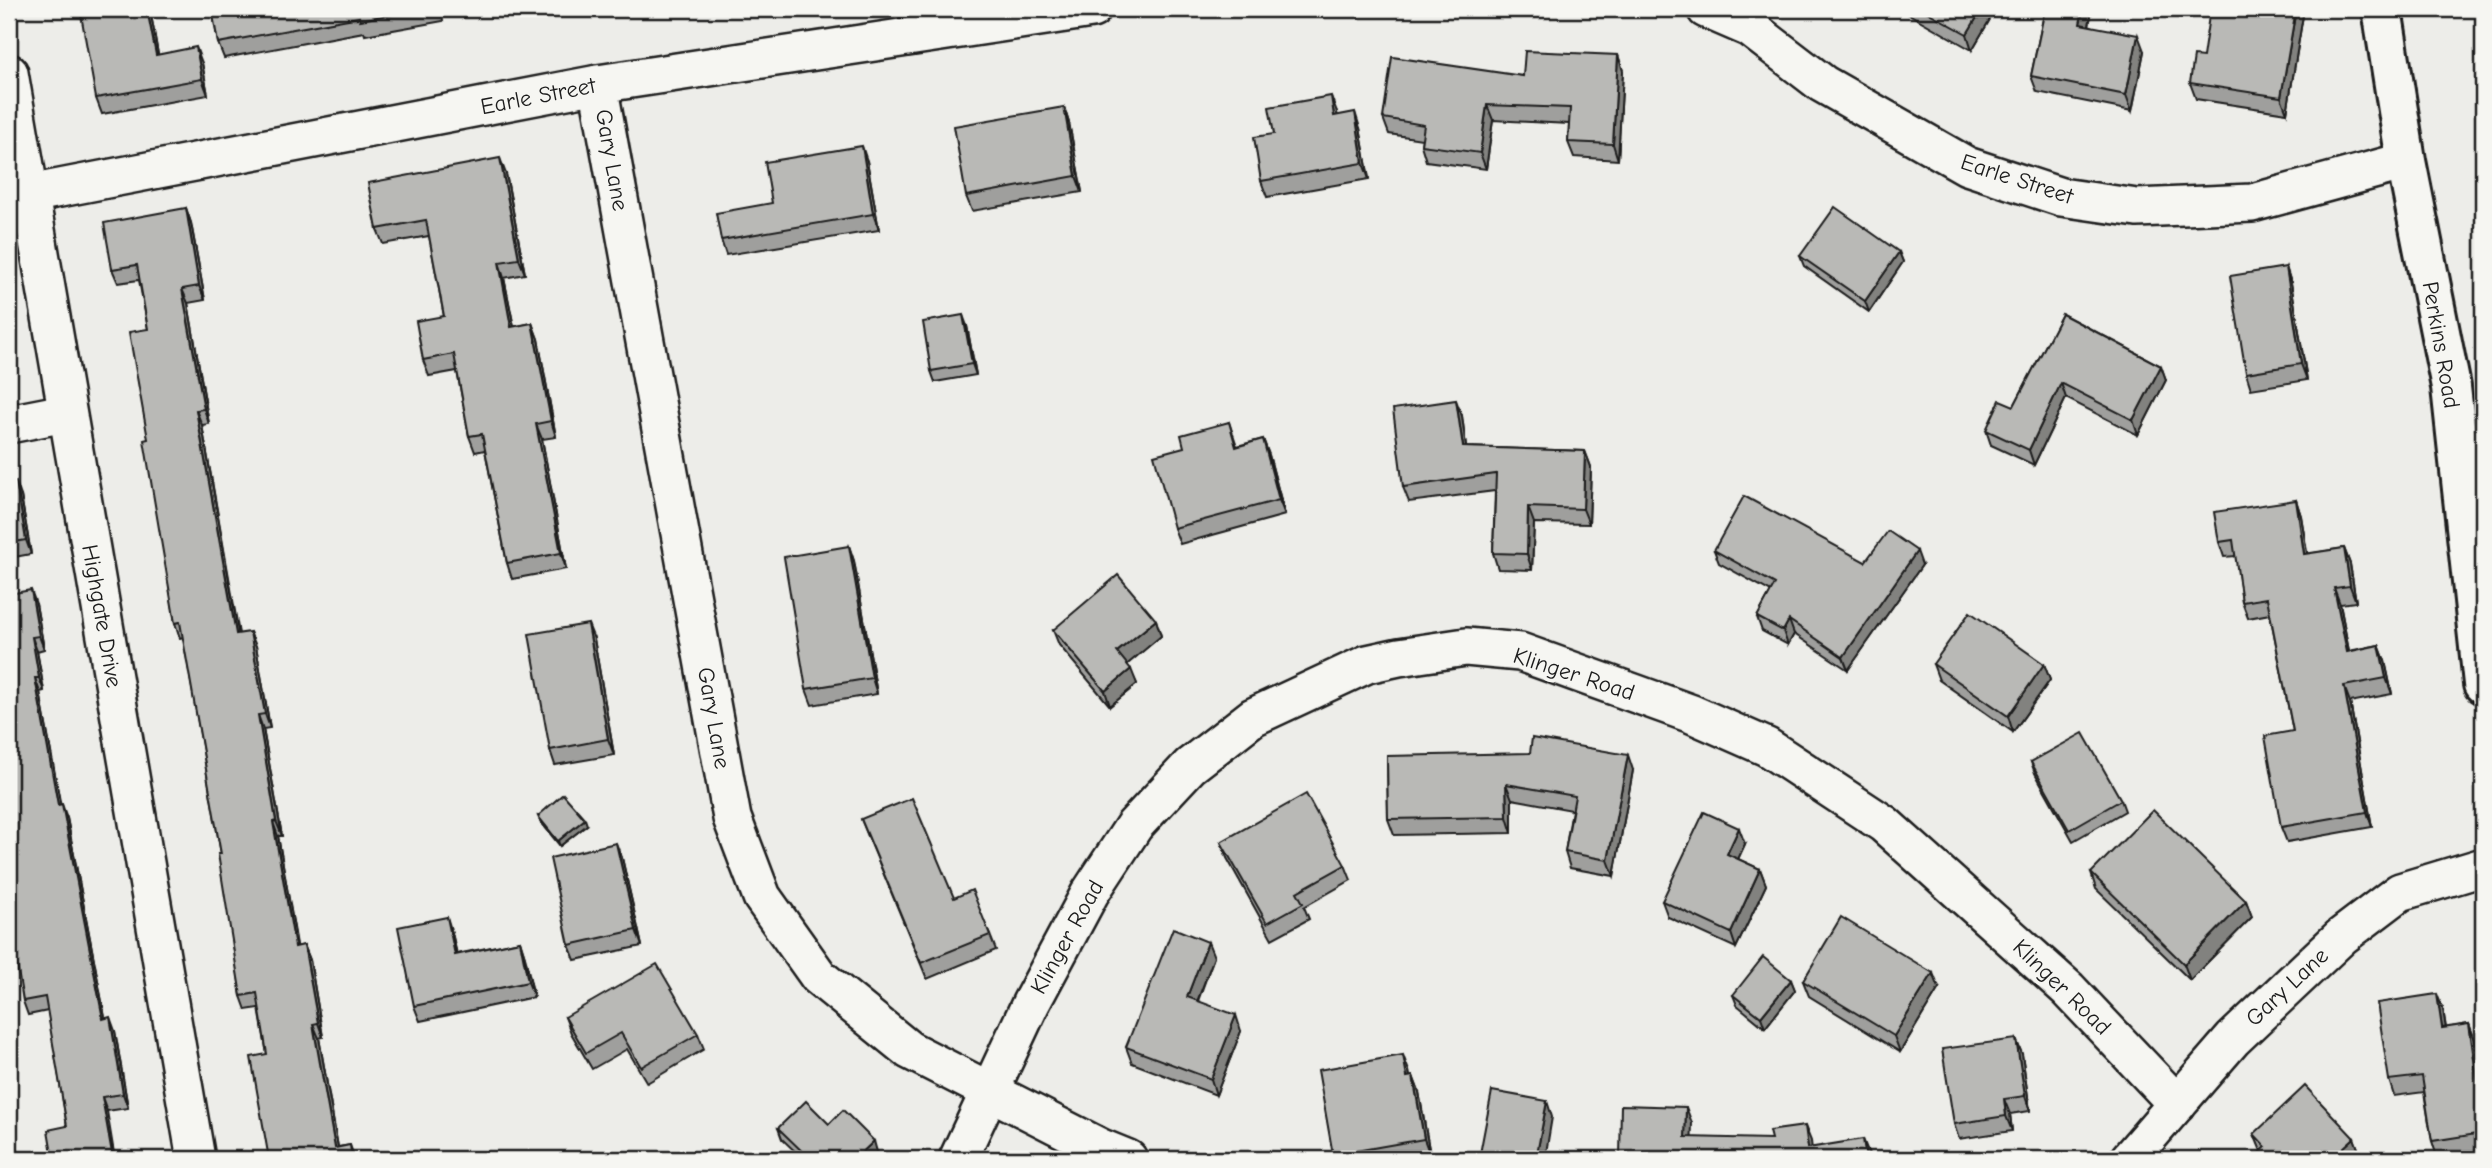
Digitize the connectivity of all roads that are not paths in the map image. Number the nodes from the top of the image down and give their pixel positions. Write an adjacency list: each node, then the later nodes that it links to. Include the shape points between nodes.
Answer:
1 (1092, 9): 5 (street, Earle Street)
2 (1706, 9): 6 (street, Earle Street, via 1750,28 1823,83 1967,166 2061,197 2137,208 2252,203)
3 (2382, 9): 6 (main road, Perkins Road)
4 (9, 73): 7 (street, Highgate Drive)
5 (598, 84): 7 (street, Earle Street); 12 (street, Gary Lane, via 733,818 762,897 819,977 909,1050)
6 (2406, 161): 10 (main road, Perkins Road, via 2451,387)
7 (29, 194): 8 (street, Highgate Drive)
8 (65, 414): 9 (street); 14 (street, Highgate Drive)
9 (9, 424)
10 (2483, 684)
11 (2483, 867): 13 (street, Gary Lane, via 2400,892 2342,936 2233,1039)
12 (989, 1092): 13 (street, Klinger Road, via 1090,893 1134,826 1190,766 1253,717 1367,664 1466,647 1520,652 1767,747 1885,824 2068,989); 15 (street, Klinger Road); 16 (street, Gary Lane)
13 (2177, 1104): 17 (street, Gary Lane)
14 (196, 1159)
15 (958, 1159)
16 (1128, 1159)
17 (2129, 1159)

